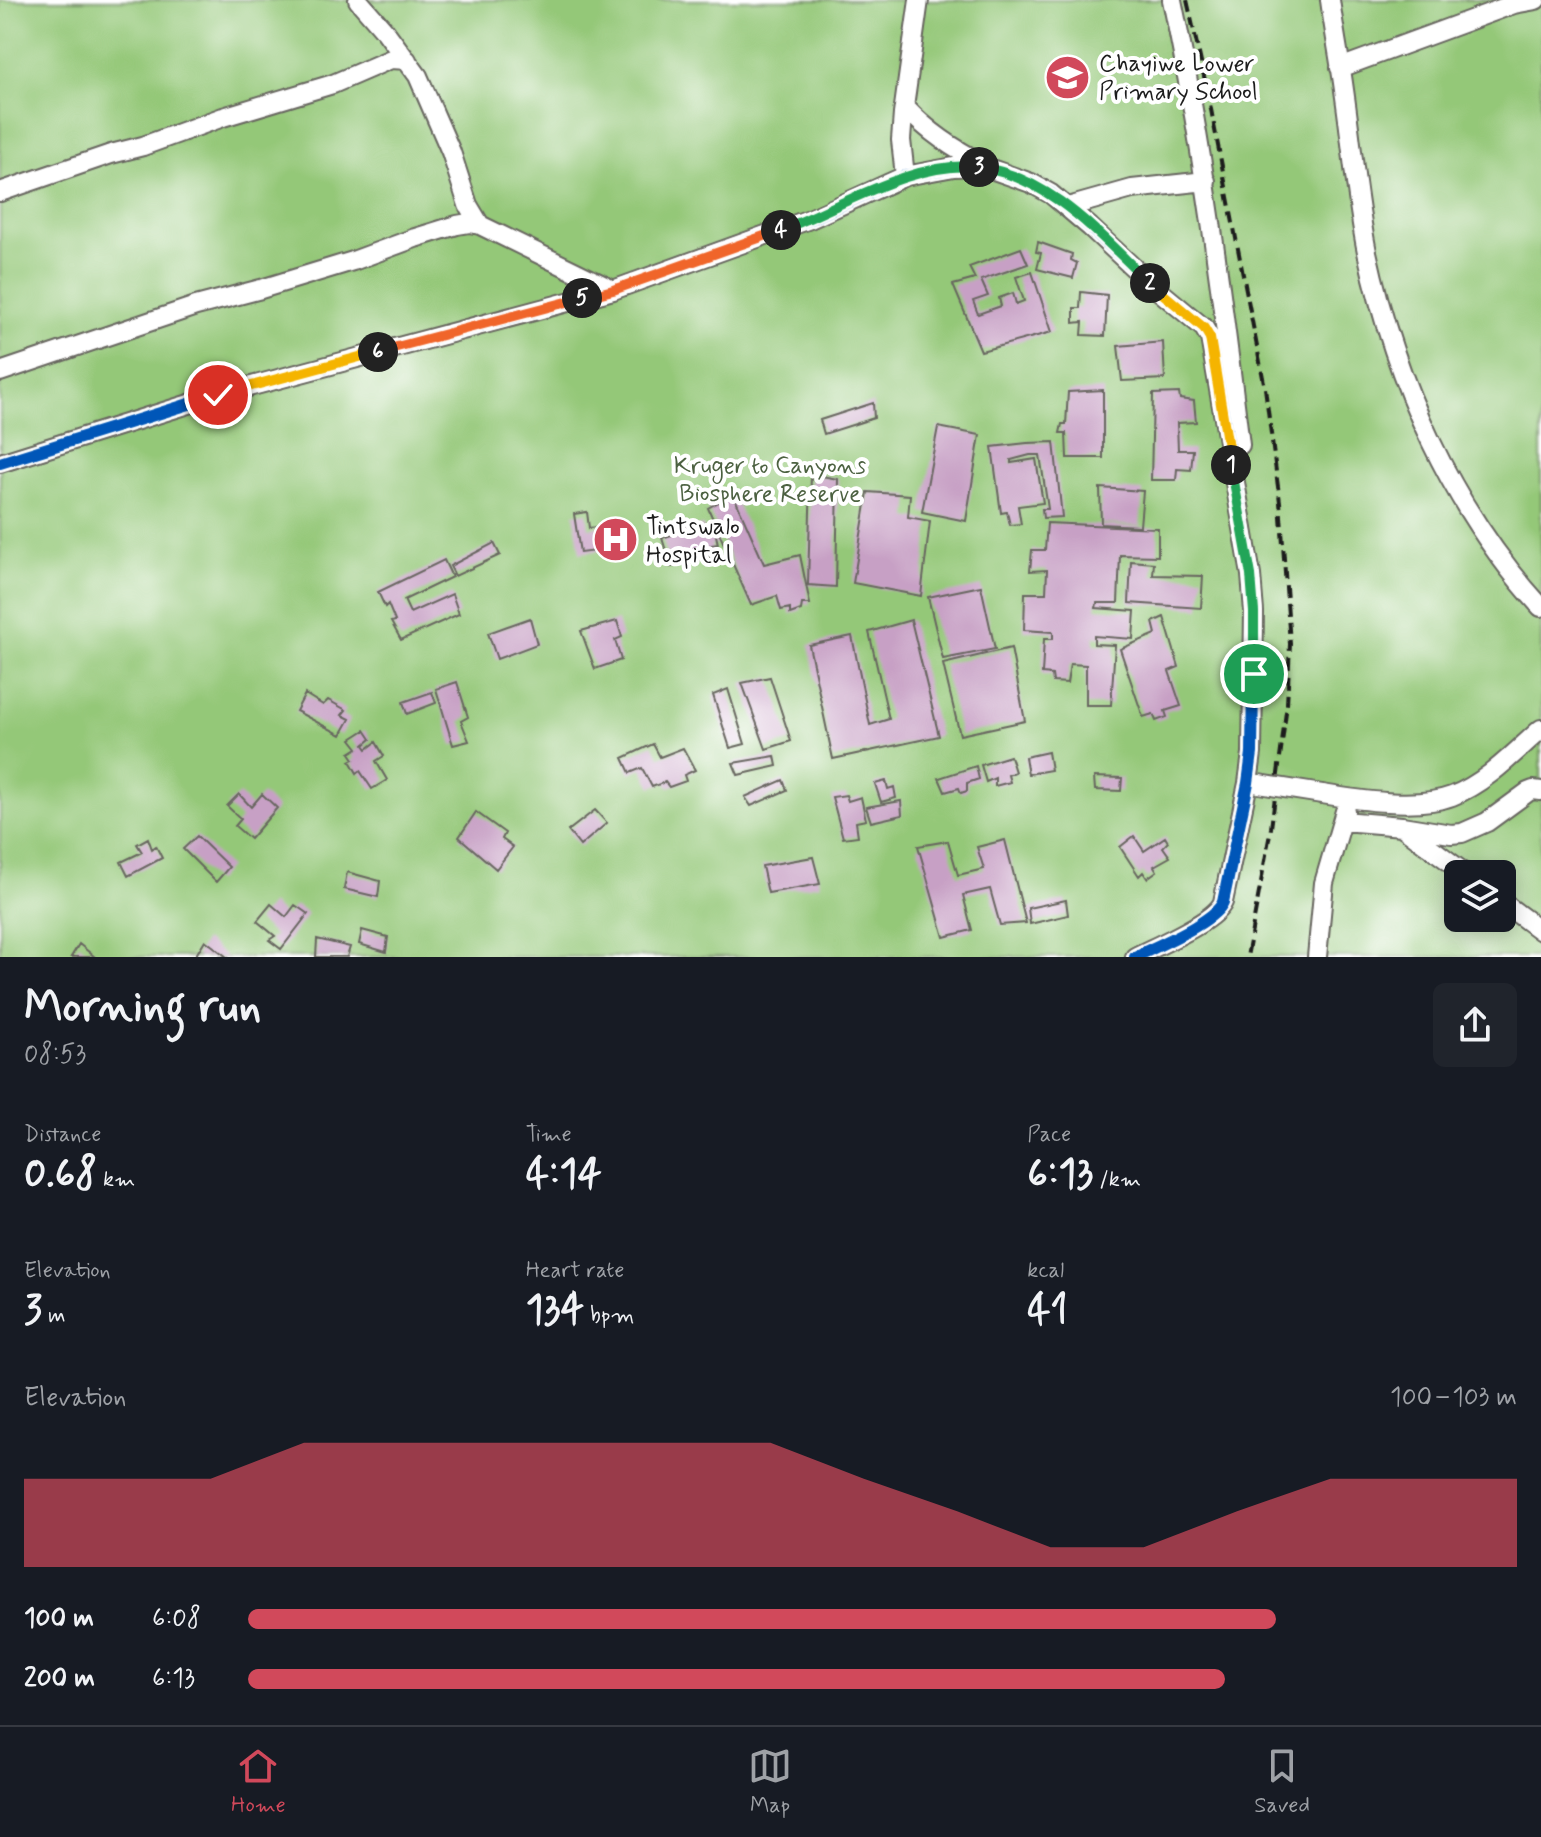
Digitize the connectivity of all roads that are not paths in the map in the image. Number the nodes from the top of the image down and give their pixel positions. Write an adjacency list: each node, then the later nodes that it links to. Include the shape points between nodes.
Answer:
1 (358, 0): 6 (street)
2 (919, 0): 8 (street)
3 (1172, 0): 11 (street)
4 (1330, 0): 7 (street)
5 (1536, 0): 7 (street)
6 (407, 60): 12 (street, via 391,59 333,84); 14 (street)
7 (1340, 68): 19 (street, via 1367,251 1408,390 1471,515 1499,559)
8 (904, 106): 9 (street, via 947,144); 10 (street)
9 (991, 169): 10 (street, via 954,167); 13 (street, via 1031,183)
10 (905, 176): 15 (street, via 810,219)
11 (1206, 181): 13 (street, via 1132,189); 18 (street, via 1244,484)
12 (0, 192)
13 (1068, 207): 18 (street, via 1210,338)
14 (480, 225): 15 (street); 16 (street, via 457,225)
15 (613, 290): 17 (street, via 218,395)
16 (0, 372)
17 (0, 463)
18 (1244, 532): 21 (street, via 1254,612)
19 (1541, 607)
20 (1541, 729): 23 (street, via 1478,782 1451,797 1391,802)
21 (1254, 784): 23 (street, bridge); 29 (street, via 1220,908 1209,919)
22 (1541, 791): 25 (street, via 1528,792 1462,833)
23 (1349, 798): 24 (street)
24 (1343, 821): 25 (street); 30 (street, via 1324,883)
25 (1402, 826): 26 (street)
26 (1447, 860)
27 (1516, 912): 28 (street)
28 (1541, 931)
29 (1135, 957)
30 (1317, 957)

